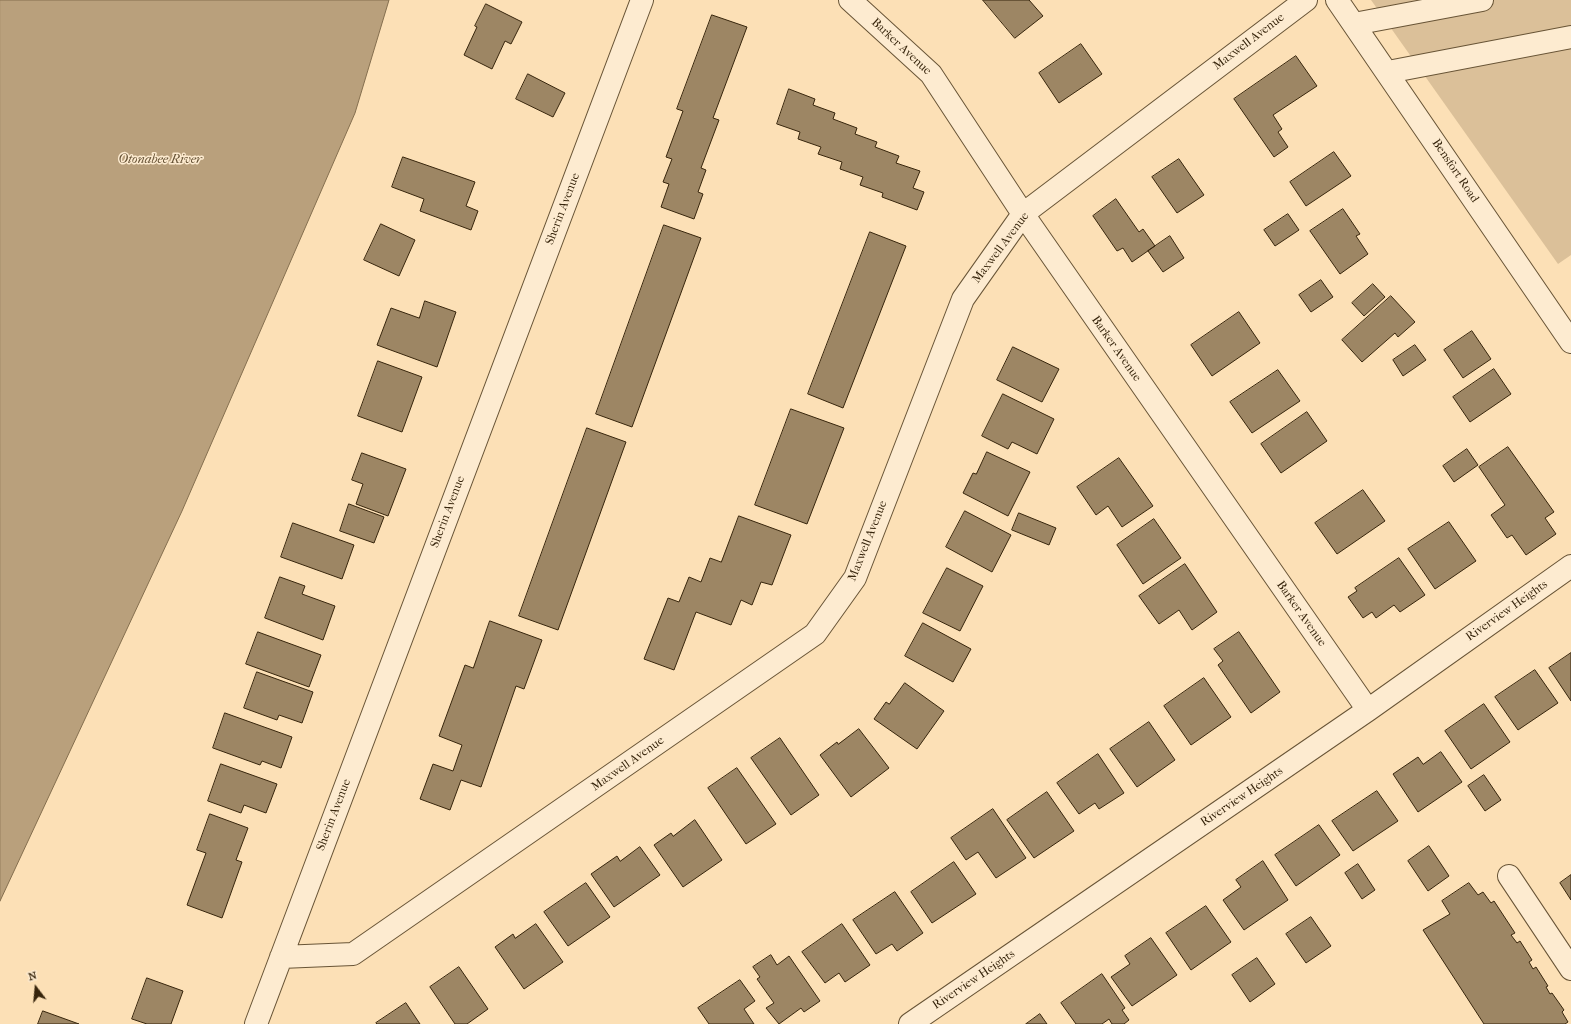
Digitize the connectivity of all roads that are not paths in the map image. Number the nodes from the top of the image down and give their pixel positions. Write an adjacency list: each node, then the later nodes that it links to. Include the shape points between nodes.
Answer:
1 (642, 0): 14 (street, Sherin Avenue)
2 (850, 0): 9 (street, Barker Avenue, via 931,74)
3 (1306, 0): 9 (street, Maxwell Avenue)
4 (1337, 0): 6 (street, Bensfort Road)
5 (1482, 0): 6 (street)
6 (1354, 24): 8 (street, Bensfort Road)
7 (1571, 37): 8 (street)
8 (1388, 72): 10 (street, Bensfort Road)
9 (1023, 214): 12 (street, Barker Avenue); 14 (street, Maxwell Avenue, via 963,298 855,578 815,634 353,954)
10 (1571, 342)
11 (1571, 566): 12 (street, Riverview Heights)
12 (1368, 710): 17 (street, Riverview Heights)
13 (1509, 876): 15 (street)
14 (281, 957): 16 (street, Sherin Avenue)
15 (1571, 969)
16 (256, 1024)
17 (910, 1024)

